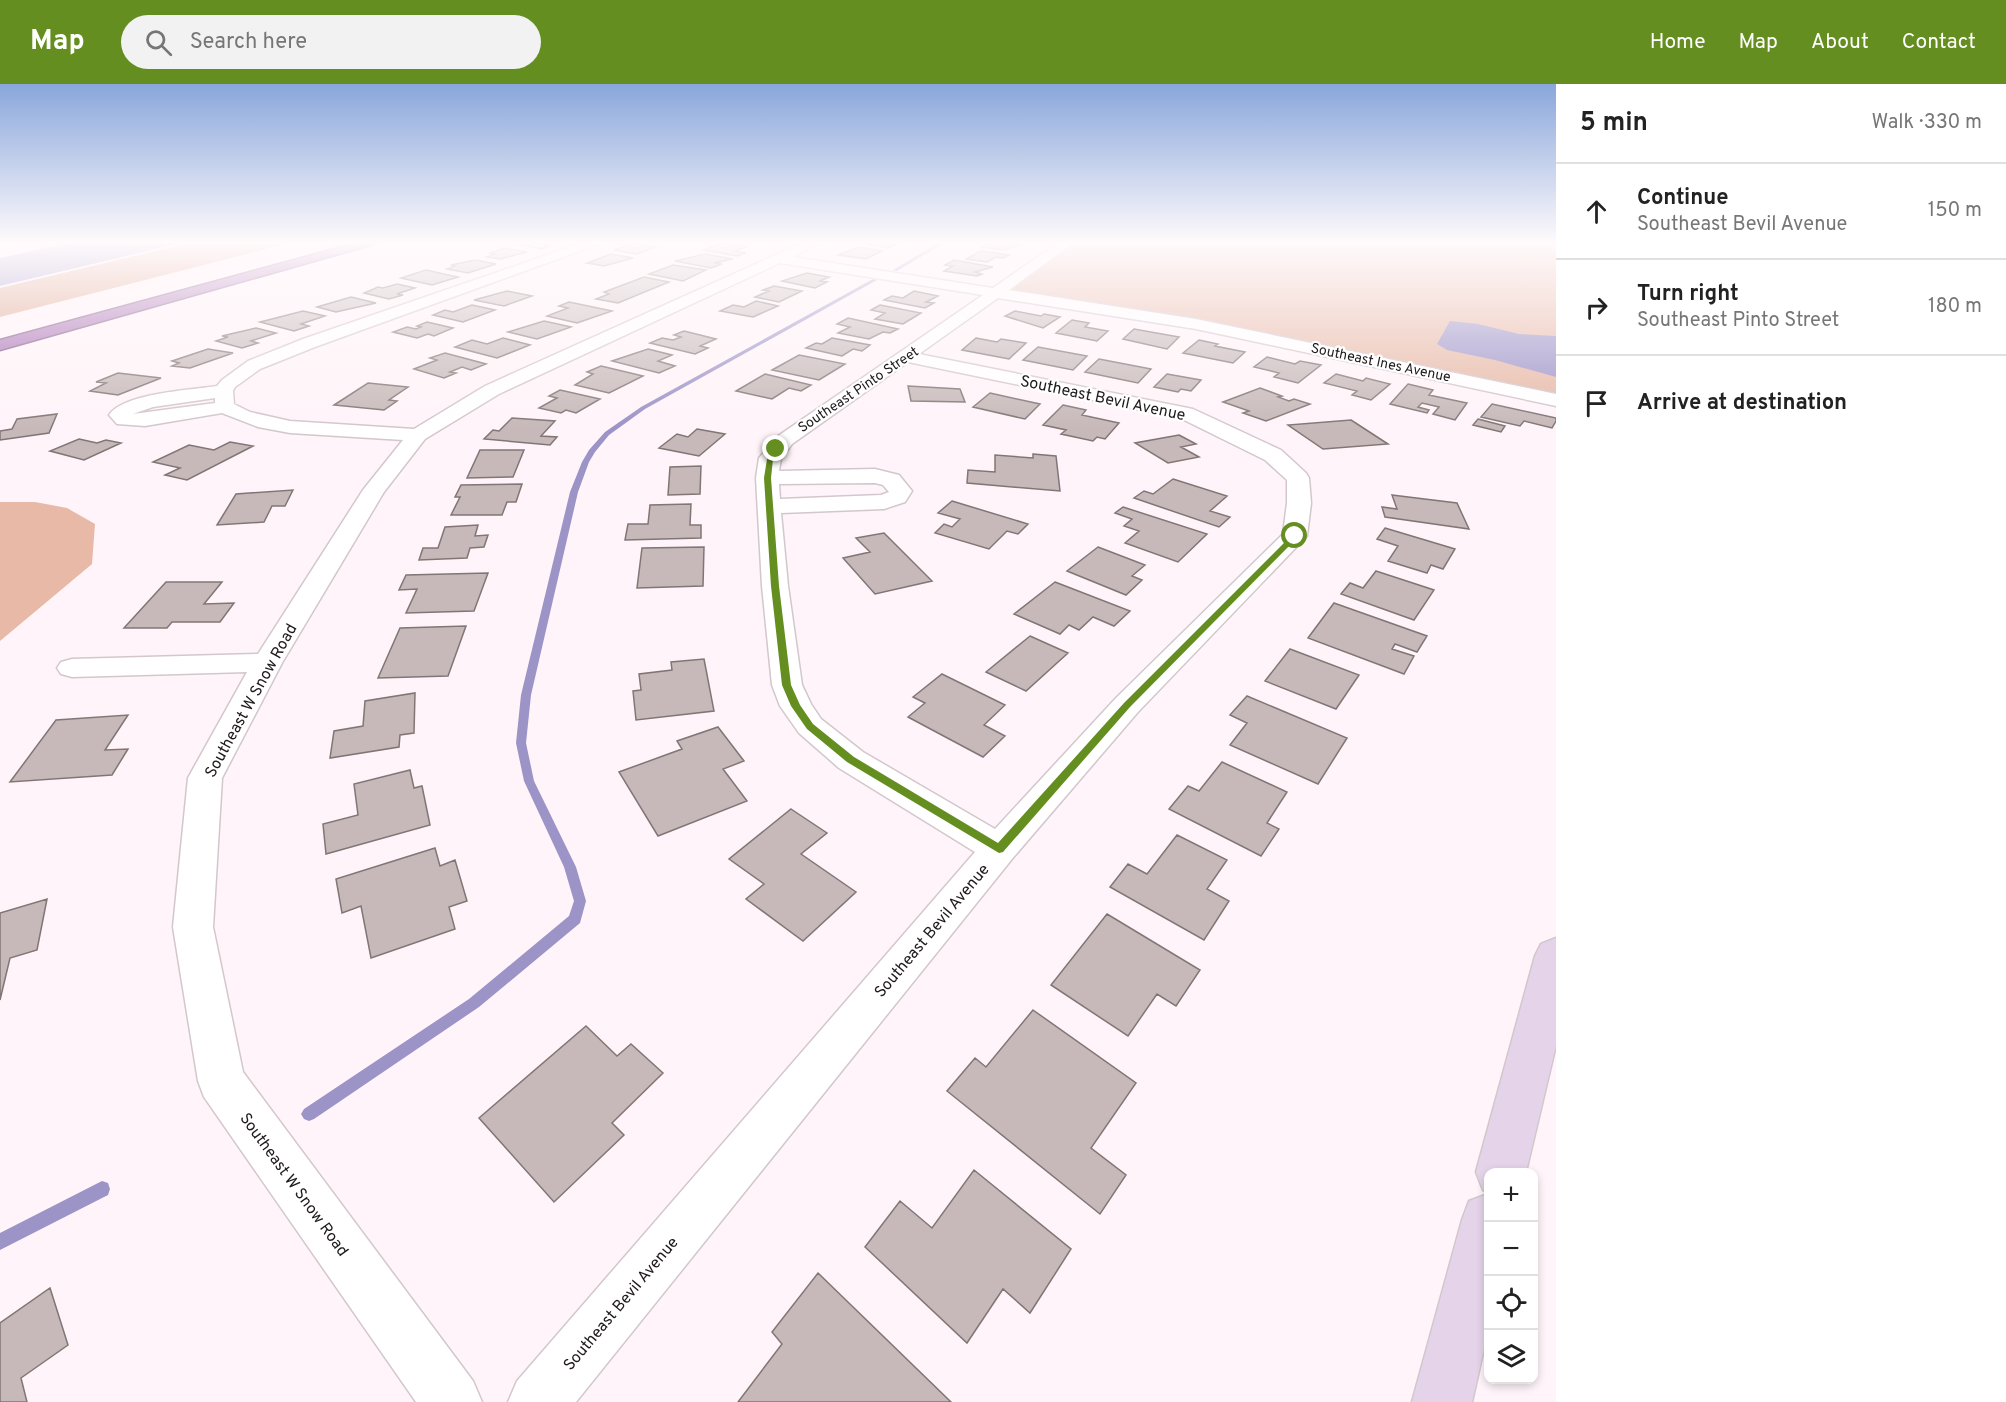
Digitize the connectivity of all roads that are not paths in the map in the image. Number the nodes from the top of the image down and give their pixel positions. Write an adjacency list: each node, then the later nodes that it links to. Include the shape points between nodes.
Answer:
1 (114, 305): 7 (highway)
2 (148, 305): 8 (highway)
3 (419, 305): 11 (street, via 254,364 234,379 224,399 237,415 290,426)
4 (678, 305): 11 (street, Southeast W Snow Road, via 492,390)
5 (981, 305): 9 (street, Southeast Pinto Street)
6 (1071, 305): 10 (street, Southeast Ines Avenue, via 1196,324)
7 (0, 335)
8 (0, 345)
9 (907, 357): 12 (street, Southeast Pinto Street, via 785,440 770,459); 16 (street, Southeast Bevil Avenue, via 1186,413 1273,455 1298,478 1295,536 1127,705)
10 (1556, 400)
11 (417, 435): 14 (street, Southeast W Snow Road, via 374,490)
12 (767, 478): 13 (street, Southeast Pinto Street); 13 (street, via 875,476 891,480 901,491 891,499 873,503)
13 (770, 506): 16 (street, Southeast Pinto Street, via 787,685 796,706 810,726 850,760)
14 (267, 663): 15 (street); 20 (street, Southeast W Snow Road, via 205,778 194,927 221,1081)
15 (72, 669)
16 (999, 849): 21 (street, Southeast Bevil Avenue)
17 (1556, 956): 18 (street)
18 (1502, 1168)
19 (1487, 1222): 22 (street)
20 (452, 1402)
21 (538, 1402)
22 (1442, 1402)

